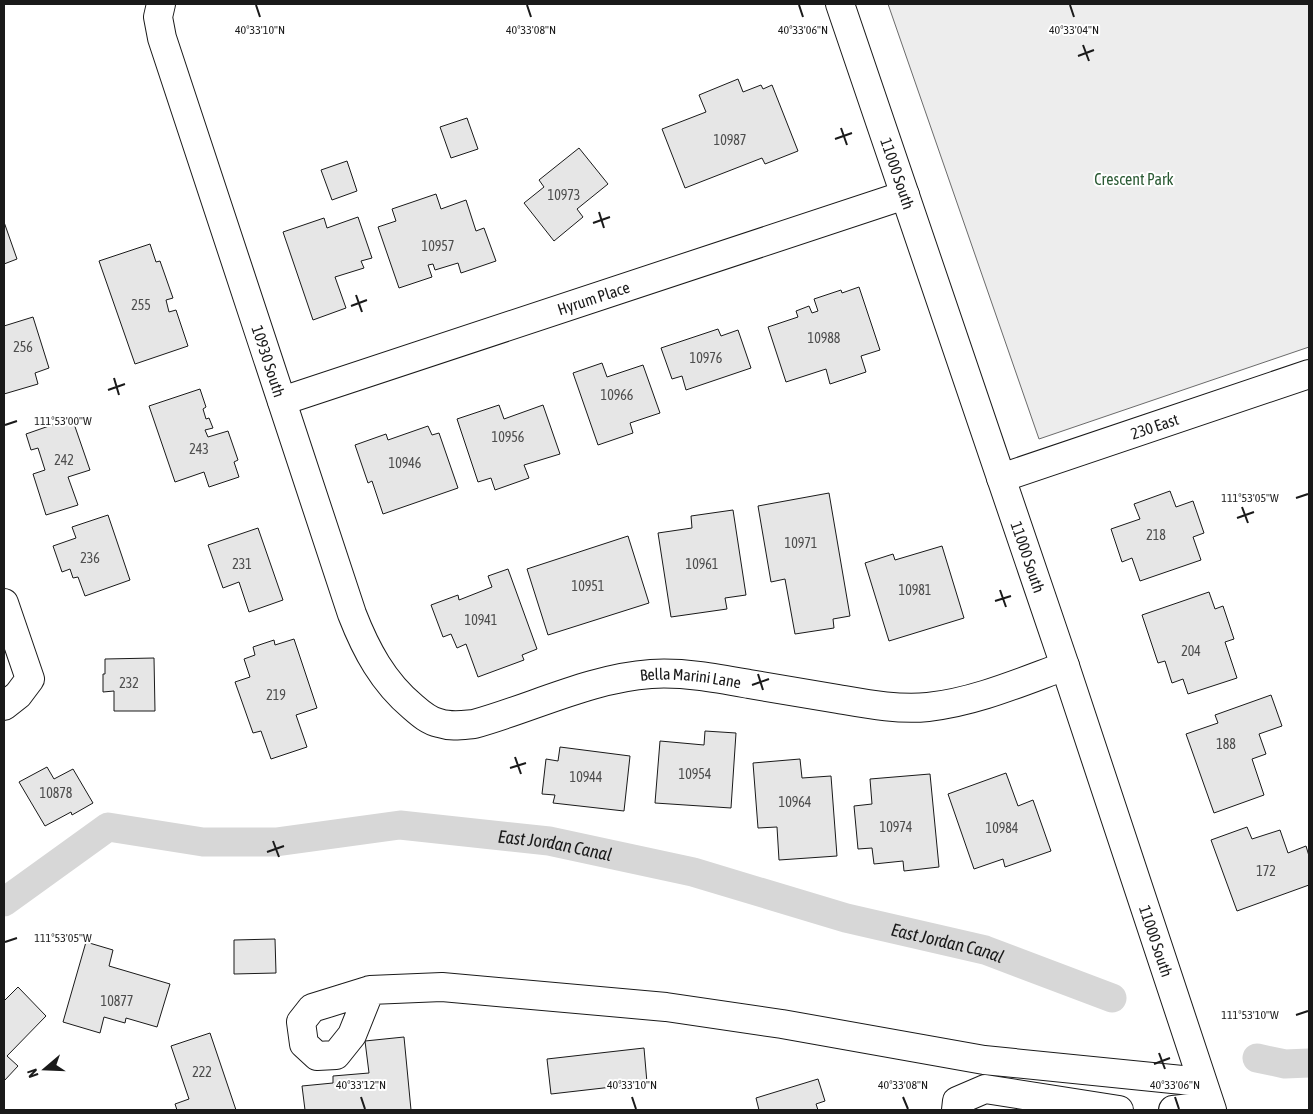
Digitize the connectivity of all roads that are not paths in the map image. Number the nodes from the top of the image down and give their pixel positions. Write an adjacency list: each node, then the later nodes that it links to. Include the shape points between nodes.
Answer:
1 (161, 4): 5 (street, 10930 South, via 158,17 162,38)
2 (840, 4): 3 (street, 11000 South)
3 (905, 195): 5 (street, Hyrum Place); 6 (street, 11000 South)
4 (1309, 374): 6 (street, 230 East)
5 (282, 401): 9 (street, 10930 South, via 352,614 376,665)
6 (1001, 478): 8 (street, 11000 South)
7 (4, 603): 10 (street, via 30,679)
8 (1065, 666): 9 (street, Bella Marini Lane, via 961,701 927,707 866,704 680,674 622,677 474,724 455,726 437,723); 12 (street, 11000 South)
9 (410, 704)
10 (4, 706)
11 (370, 990): 12 (street, via 442,987 666,1007 782,1024)
12 (1208, 1099): 15 (street)
13 (956, 1110): 14 (street, via 957,1101 985,1089)
14 (1119, 1110)
15 (1173, 1110)

